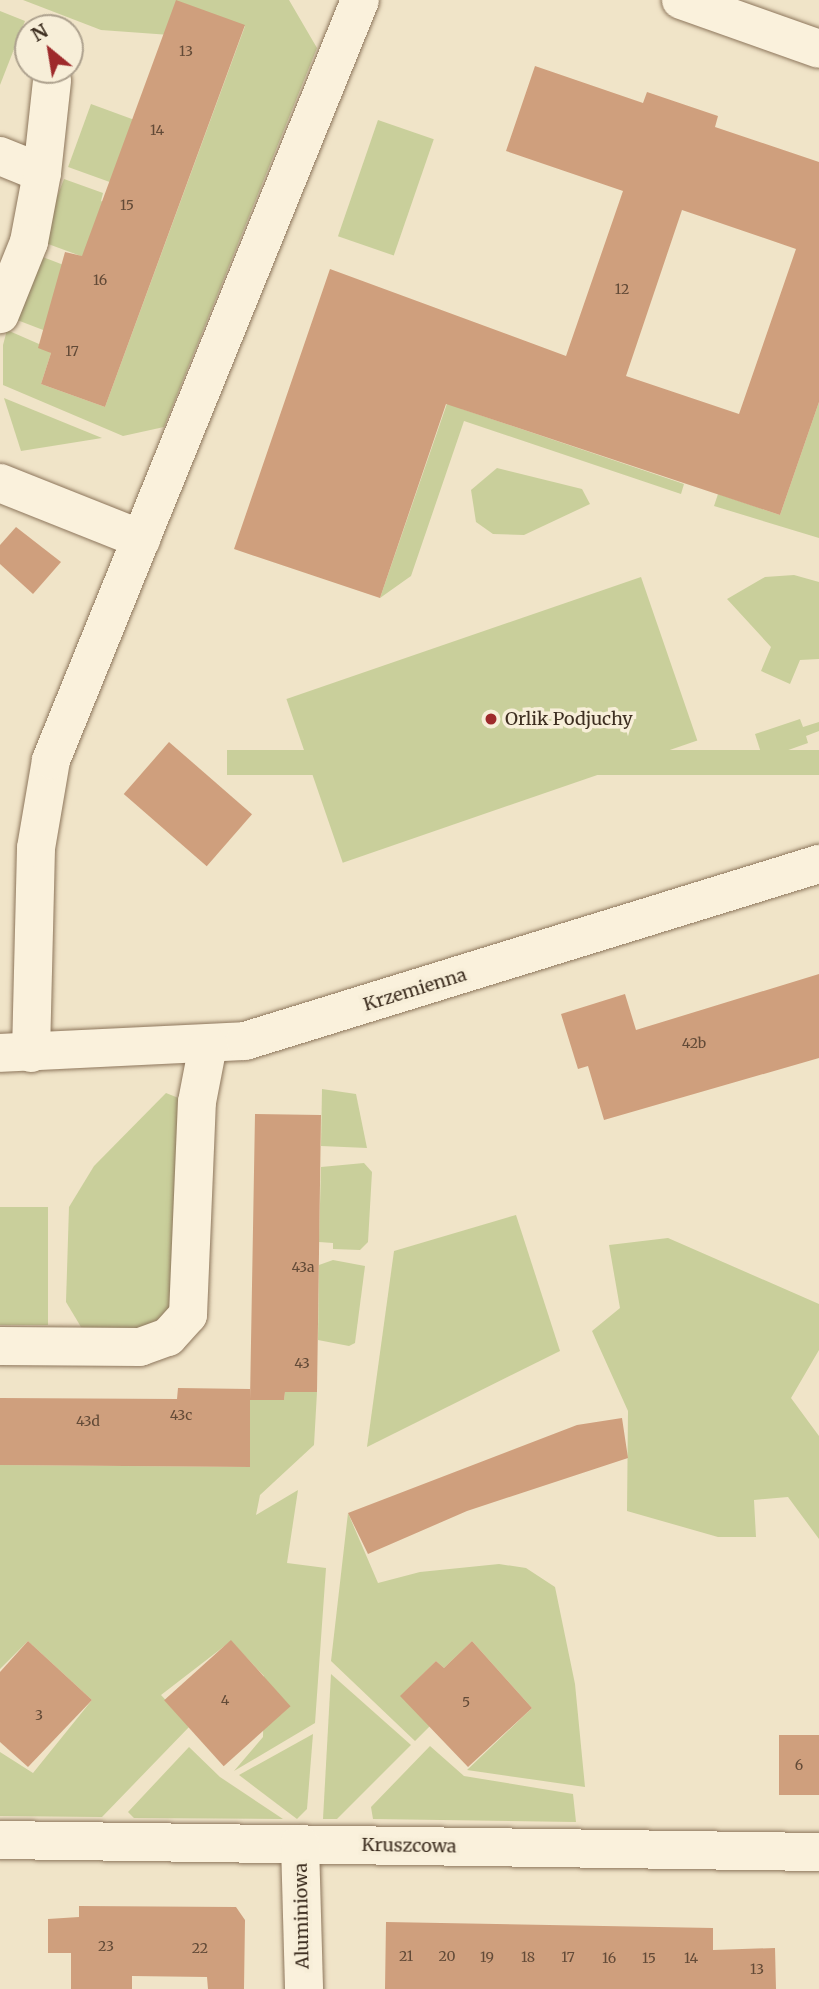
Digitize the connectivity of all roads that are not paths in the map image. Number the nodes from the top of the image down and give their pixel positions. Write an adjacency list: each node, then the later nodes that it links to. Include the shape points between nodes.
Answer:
1 (360, 0): 9 (street)
2 (681, 0): 3 (street)
3 (819, 49)
4 (52, 84): 6 (street)
5 (0, 156): 6 (street)
6 (41, 173): 7 (street, via 29,242)
7 (0, 314)
8 (0, 483): 9 (street)
9 (141, 539): 12 (street, via 51,760 36,848)
10 (819, 864): 11 (street, Krzemienna, via 257,1038)
11 (208, 1045): 12 (street, Krzemienna); 13 (street, via 197,1102 188,1315 168,1337 140,1347)
12 (16, 1053)
13 (0, 1346)
14 (0, 1840): 15 (street, Kruszcowa)
15 (300, 1844): 16 (street, Kruszcowa); 17 (street, Aluminiowa)
16 (819, 1852)
17 (303, 1989)

